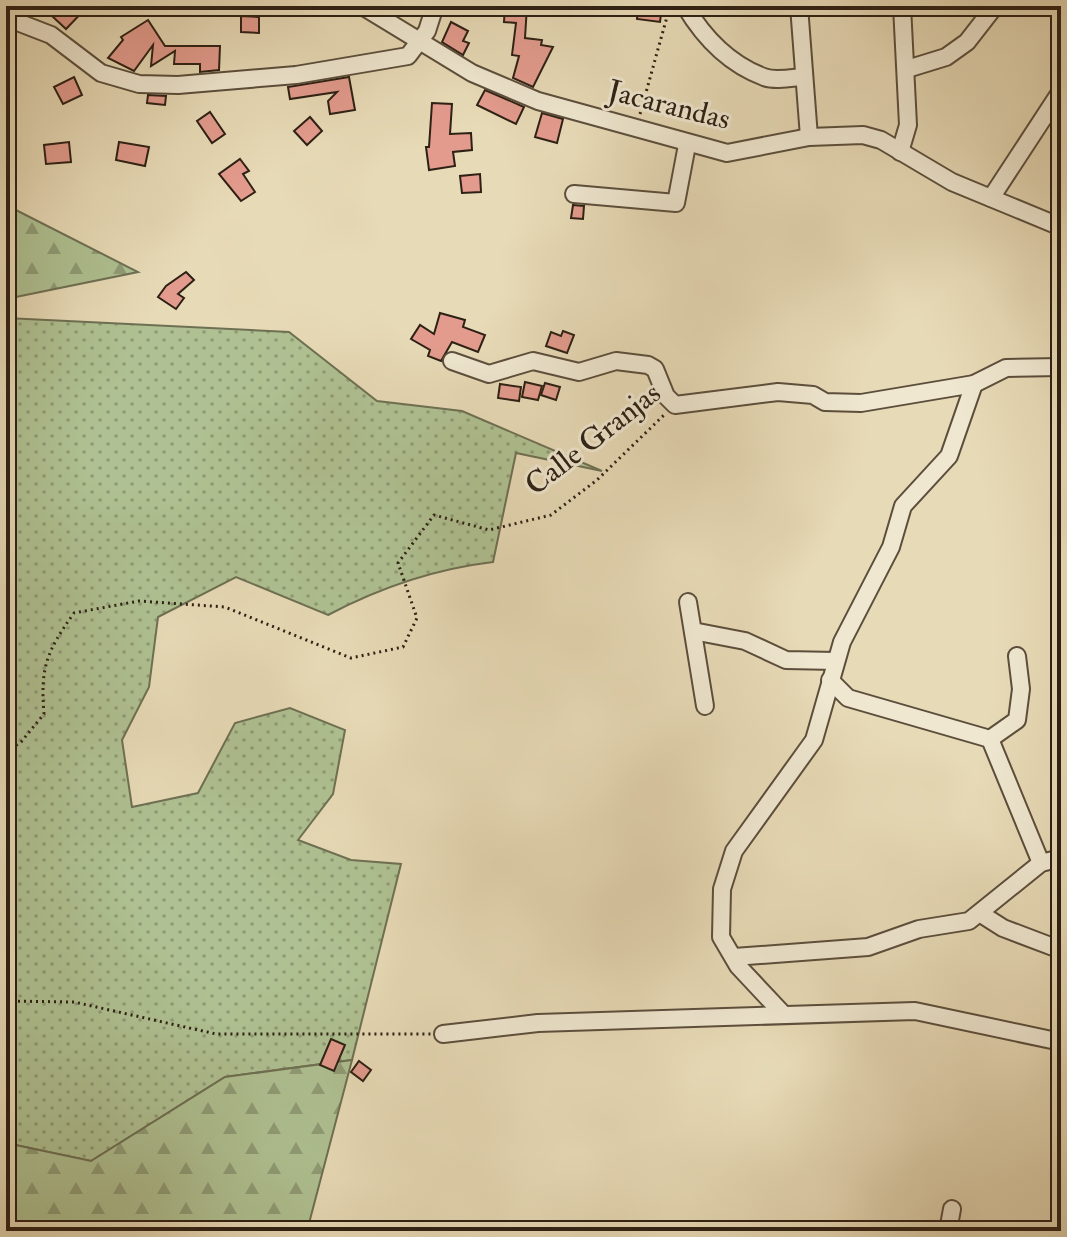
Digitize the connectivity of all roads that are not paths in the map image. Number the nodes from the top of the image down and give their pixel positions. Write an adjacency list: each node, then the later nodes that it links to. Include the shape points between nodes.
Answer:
1 (362, 6): 8 (street, Jacarandas)
2 (435, 6): 8 (street)
3 (685, 6): 10 (street, via 725,56 766,78)
4 (799, 6): 10 (street)
5 (902, 6): 9 (street)
6 (995, 6): 9 (street, via 967,42 946,57)
7 (20, 23): 8 (street, via 51,35 101,73 139,84 296,75 408,56)
8 (421, 43): 13 (street, Jacarandas, via 472,73 538,101 637,126)
9 (907, 69): 14 (street, via 908,125)
10 (802, 77): 12 (street)
11 (1061, 91): 16 (street)
12 (809, 137): 13 (street, Jacarandas, via 727,153); 14 (street, Jacarandas, via 863,135)
13 (687, 145): 15 (street, via 676,203)
14 (900, 152): 16 (street, Jacarandas)
15 (574, 194)
16 (991, 198): 17 (street, Jacarandas)
17 (1061, 227)
18 (452, 361): 20 (street, Calle Granjas, via 489,374 533,361 579,372 616,361 648,365 675,405 778,392 861,403)
19 (1061, 367): 20 (street, Calle Granjas, via 1006,368)
20 (974, 384): 24 (street, via 949,456 903,506 891,547)
21 (688, 602): 22 (street)
22 (693, 631): 24 (street, via 745,641 786,660); 26 (street)
23 (1017, 656): 27 (street, via 1017,720)
24 (836, 661): 25 (street)
25 (830, 680): 27 (street, via 848,698); 32 (street, via 814,740 734,851 722,889 720,919 721,937)
26 (705, 706)
27 (990, 739): 29 (street)
28 (1061, 858): 29 (street)
29 (1041, 863): 30 (street)
30 (981, 914): 31 (street); 32 (street, via 868,947)
31 (1061, 950)
32 (734, 957): 33 (street)
33 (784, 1015): 34 (street, via 538,1023); 35 (street, via 915,1011)
34 (443, 1034)
35 (1061, 1042)
36 (952, 1209): 37 (street)
37 (948, 1231)

